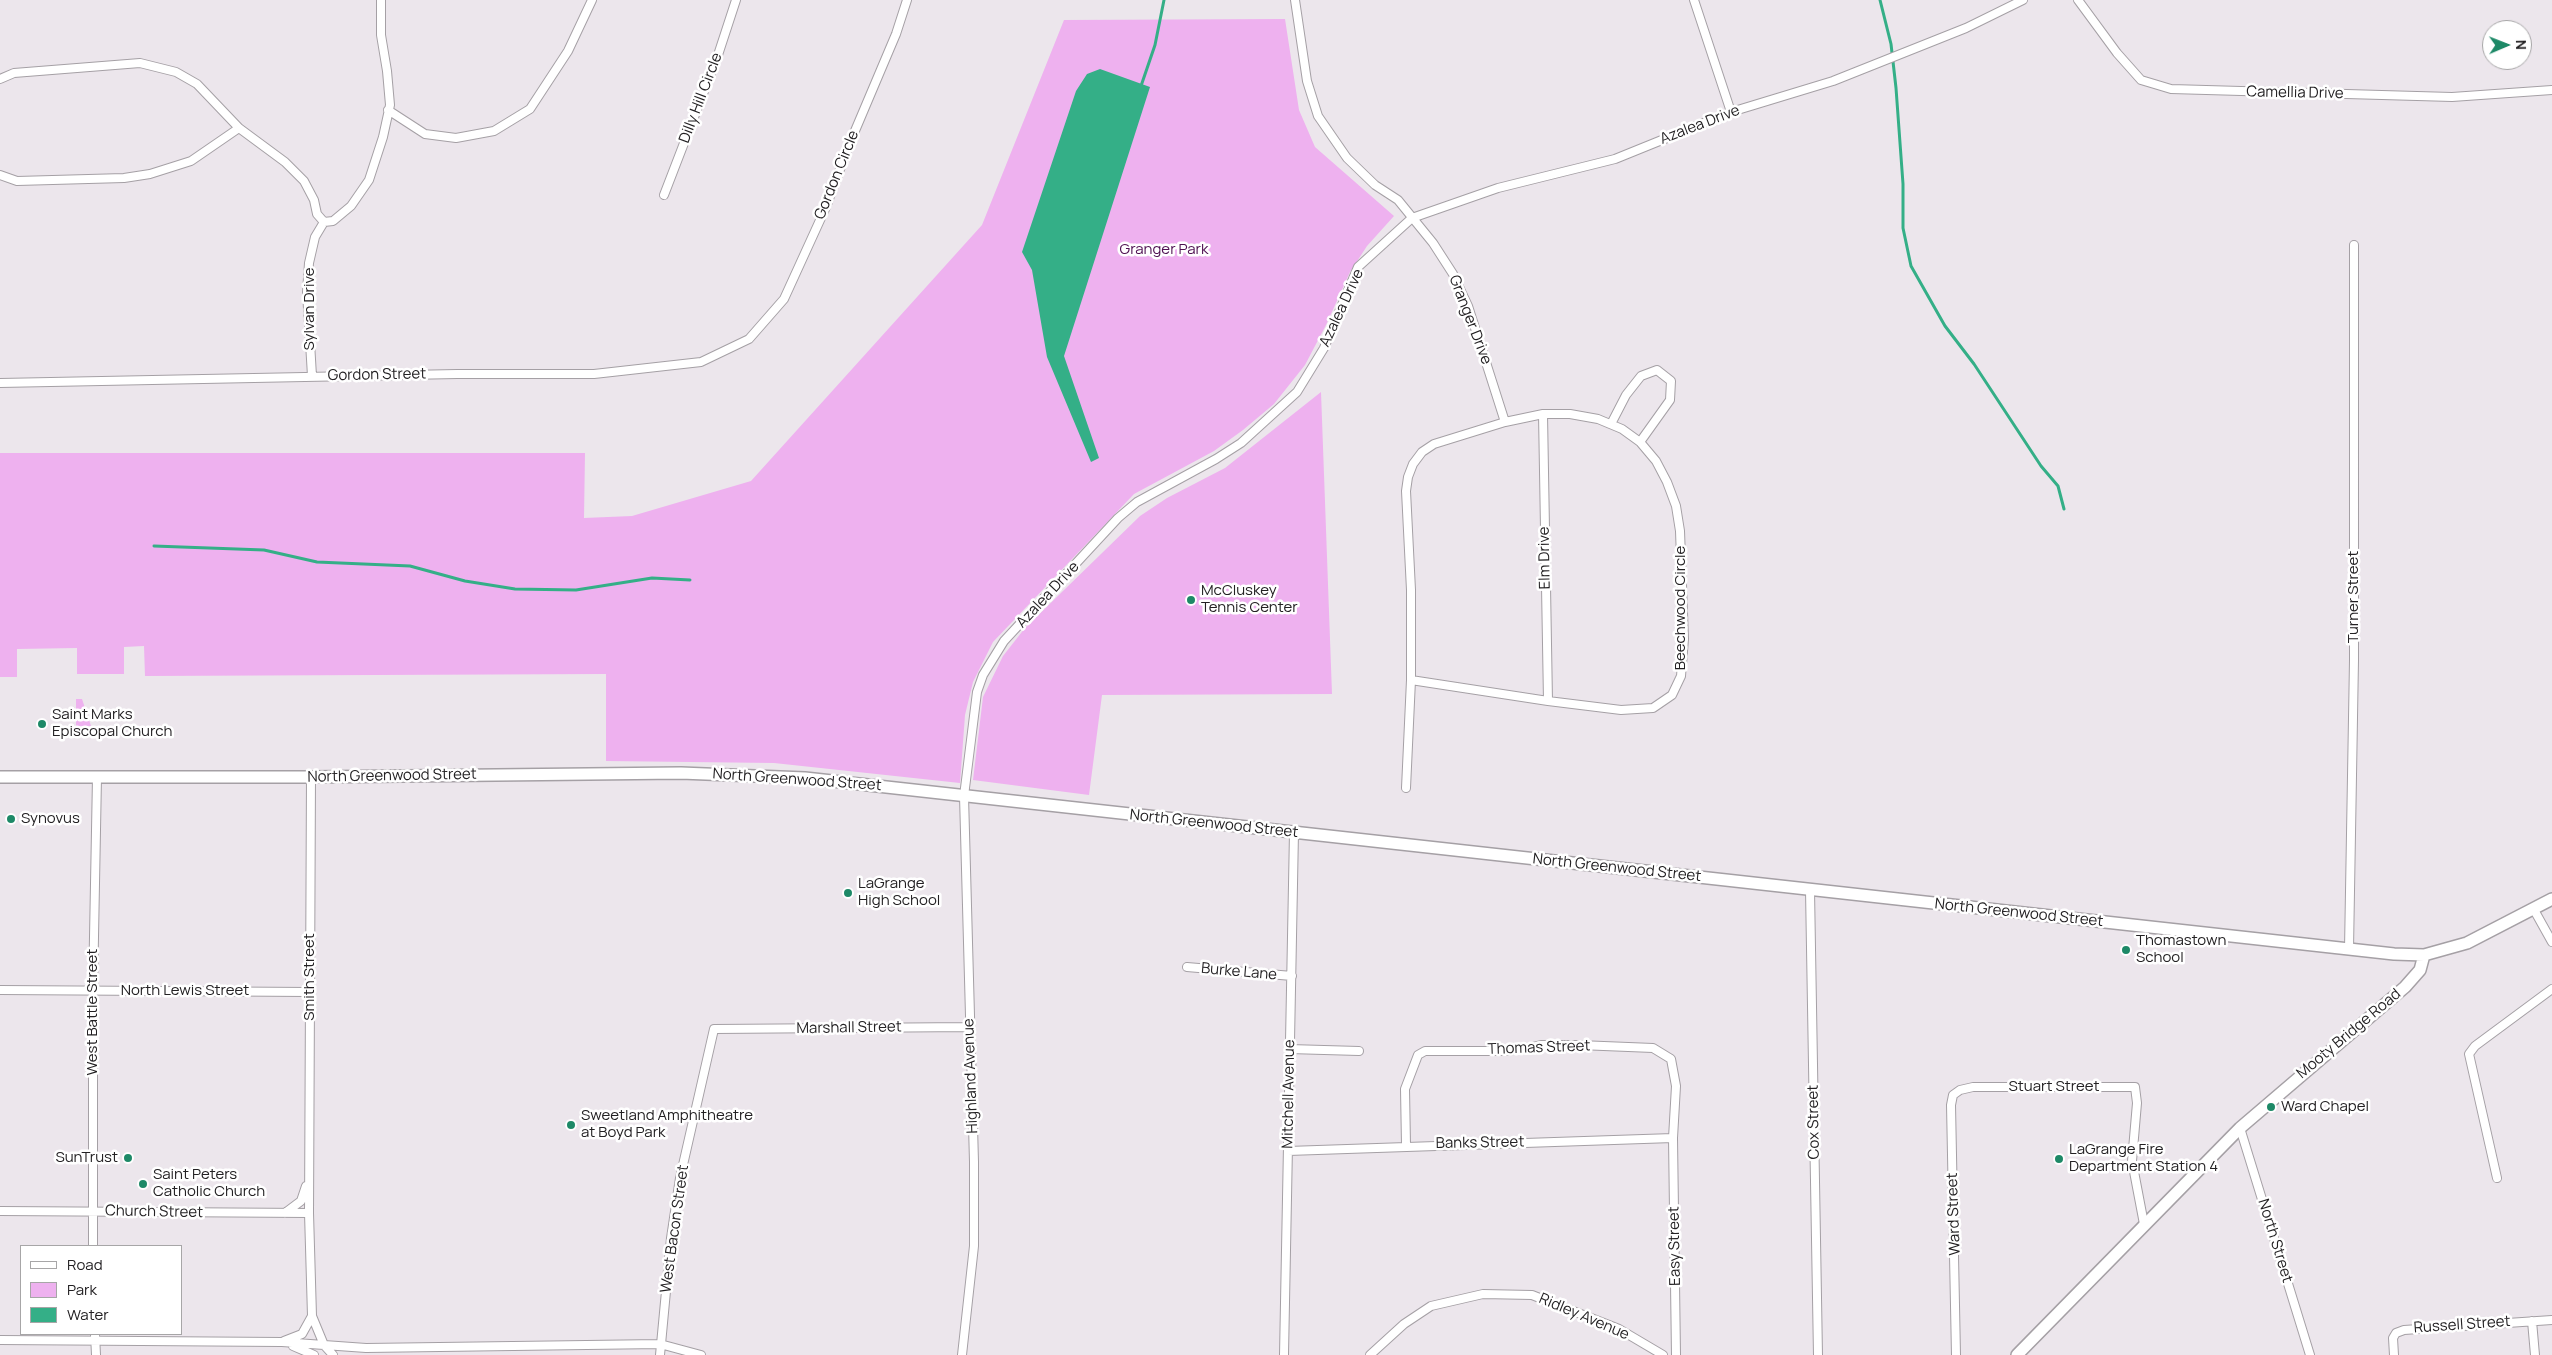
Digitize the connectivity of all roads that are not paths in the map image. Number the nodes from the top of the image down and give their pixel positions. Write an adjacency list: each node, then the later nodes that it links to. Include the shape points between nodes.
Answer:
1 (381, 0): 11 (street)
2 (592, 0): 11 (street, via 568,51 530,109 494,131 456,138 425,134)
3 (736, 0): 15 (street, Dilly Hill Circle)
4 (907, 0): 19 (street, Gordon Circle, via 826,207 784,299)
5 (1295, 0): 16 (street, Granger Drive, via 1307,81 1318,116 1347,158 1375,185 1398,200)
6 (1694, 0): 12 (street)
7 (2023, 0): 12 (street, Azalea Drive, via 1966,28 1833,81)
8 (2078, 0): 10 (street, Camellia Drive, via 2141,80 2171,89 2452,97)
9 (0, 79): 13 (street, via 14,73 140,63 176,72 197,84)
10 (2552, 90)
11 (388, 110): 17 (street, via 384,137 369,180 351,206 333,221)
12 (1731, 112): 16 (street, Azalea Drive, via 1615,159 1498,188)
13 (238, 128): 14 (street, via 191,161 150,174 124,178 17,181); 17 (street, via 285,162 304,181 317,214)
14 (0, 175)
15 (664, 195)
16 (1412, 218): 23 (street, Granger Drive, via 1433,243 1460,290); 32 (street, Azalea Drive, via 1358,267 1324,348 1297,392 1241,443 1137,502 1118,518 1004,641 983,675 977,692)
17 (324, 222): 20 (street, Sylvan Drive, via 315,237 309,263)
18 (2354, 245): 38 (street, Turner Street, via 2354,660)
19 (749, 339): 20 (street, Gordon Street, via 701,362 594,374)
20 (312, 376): 21 (street, Gordon Street)
21 (0, 383)
22 (1542, 414): 23 (street, Beechwood Circle); 24 (street, Beechwood Circle, via 1570,414); 27 (street, Elm Drive)
23 (1505, 422): 26 (street, Beechwood Circle, via 1434,444 1422,452 1410,470 1406,491)
24 (1611, 424): 25 (street, Beechwood Circle); 25 (street, via 1626,395 1641,376 1658,370 1671,381 1670,400)
25 (1640, 442): 27 (street, Beechwood Circle, via 1656,461 1667,482 1679,518 1684,639 1679,682 1666,700 1646,710)
26 (1411, 680): 27 (street, Beechwood Circle); 31 (street, Beechwood Circle)
27 (1548, 702)
28 (0, 777): 29 (main road, North Greenwood Street)
29 (97, 777): 30 (main road, North Greenwood Street); 44 (street, West Battle Street)
30 (311, 777): 32 (main road, North Greenwood Street, via 681,773 805,778); 45 (street, Smith Street)
31 (1406, 788)
32 (964, 796): 33 (main road, North Greenwood Street); 46 (street, Highland Avenue)
33 (1294, 832): 34 (main road, North Greenwood Street); 41 (street, Mitchell Avenue)
34 (1810, 890): 38 (main road, North Greenwood Street); 81 (street, Cox Street)
35 (2552, 899): 36 (main road)
36 (2533, 908): 37 (street); 39 (main road, via 2467,943)
37 (2552, 942)
38 (2349, 949): 39 (main road, North Greenwood Street)
39 (2424, 955): 51 (main road, Mooty Bridge Road, via 2420,970 2405,987)
40 (1187, 967): 41 (street, Burke Lane)
41 (1292, 976): 48 (street, Mitchell Avenue)
42 (2552, 989): 56 (street, via 2475,1046 2470,1054)
43 (0, 990): 44 (street, North Lewis Street)
44 (93, 990): 45 (street, North Lewis Street); 58 (street, West Battle Street)
45 (310, 992): 55 (street, Smith Street)
46 (970, 1027): 47 (street, Marshall Street); 76 (street, Highland Avenue, via 974,1246)
47 (728, 1029): 69 (street, West Bacon Street, via 714,1029 680,1178)
48 (1289, 1049): 49 (street); 54 (street, Mitchell Avenue)
49 (1359, 1052)
50 (1973, 1087): 61 (street, Stuart Street, via 2135,1087 2137,1103 2132,1160); 82 (street, Ward Street, via 1953,1095 1951,1105)
51 (2240, 1128): 61 (main road, Mooty Bridge Road); 84 (street, North Street)
52 (1673, 1138): 53 (street, Banks Street); 53 (street, Thomas Street, via 1676,1086 1671,1059 1653,1048 1559,1044 1524,1050 1432,1050 1418,1055 1405,1089); 80 (street, Easy Street)
53 (1406, 1145): 54 (street, Banks Street)
54 (1288, 1151): 77 (street, Mitchell Avenue)
55 (309, 1176): 59 (street, Smith Street, via 301,1201); 60 (street, Smith Street)
56 (2497, 1178)
57 (0, 1211): 58 (street, Church Street)
58 (92, 1211): 59 (street, Church Street); 62 (street, West Battle Street)
59 (285, 1213): 60 (street, Church Street)
60 (308, 1213): 63 (street, Smith Street)
61 (2144, 1224): 83 (main road, Mooty Bridge Road)
62 (93, 1245)
63 (312, 1316): 68 (street, via 302,1334); 70 (street, Smith Street)
64 (2552, 1320): 65 (street, Russell Street)
65 (2532, 1321): 85 (street, Russell Street, via 2404,1330 2393,1338); 86 (street)
66 (96, 1337): 67 (street); 68 (street); 71 (street)
67 (0, 1340)
68 (282, 1342): 70 (street); 72 (street)
69 (660, 1344): 70 (street, via 366,1348); 74 (street, West Bacon Street); 75 (street)
70 (324, 1345): 73 (street, Smith Street)
71 (96, 1355)
72 (313, 1355)
73 (333, 1355)
74 (660, 1355)
75 (701, 1355)
76 (962, 1355)
77 (1284, 1355)
78 (1370, 1355): 79 (street, Ridley Avenue, via 1404,1324 1431,1306 1483,1294 1532,1295 1619,1329)
79 (1663, 1355)
80 (1676, 1355)
81 (1818, 1355)
82 (1956, 1355)
83 (2017, 1355)
84 (2310, 1355)
85 (2394, 1355)
86 (2535, 1355)

